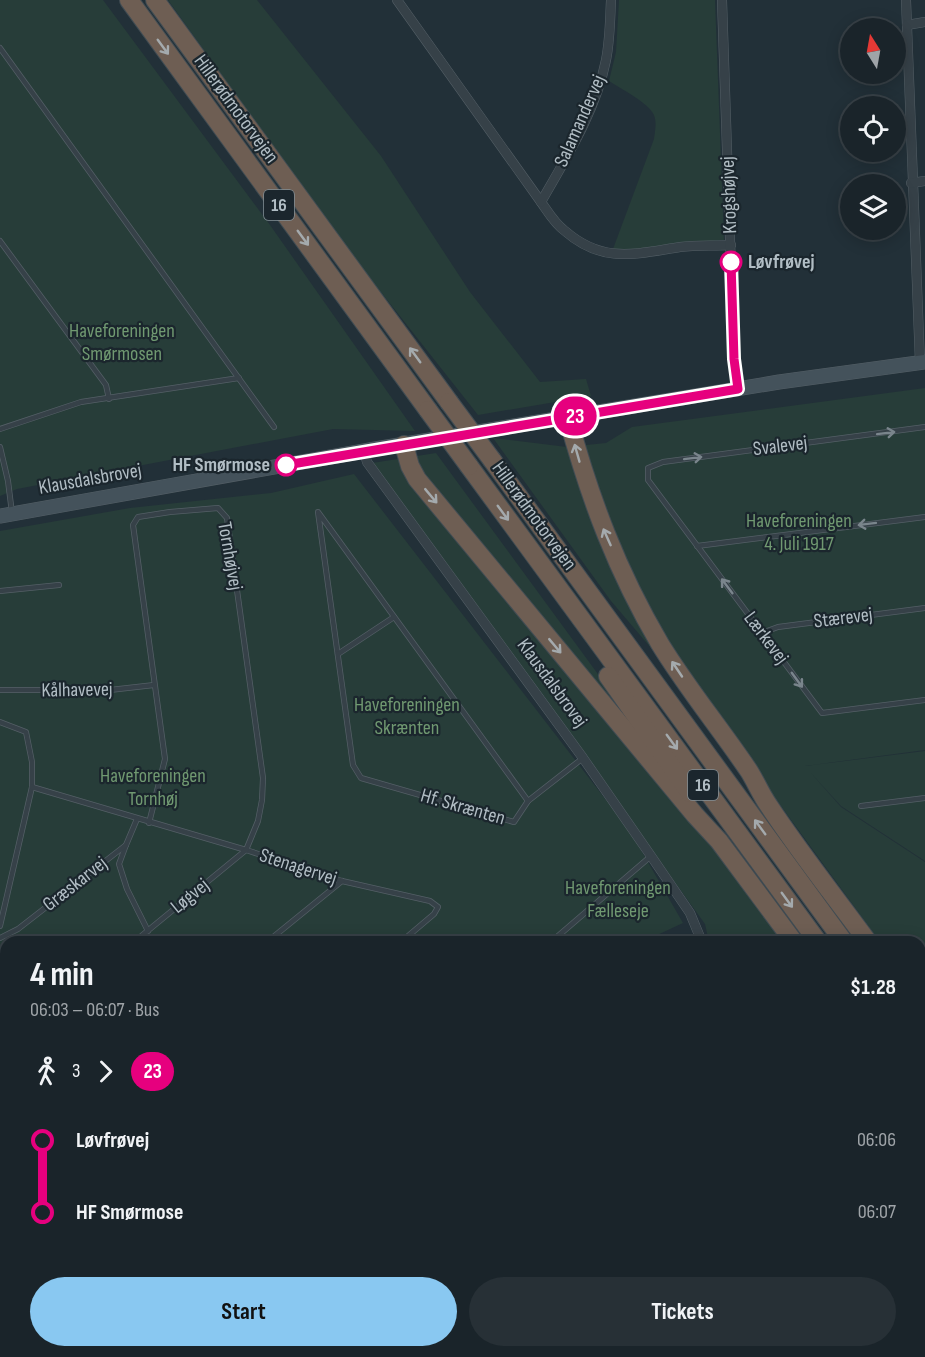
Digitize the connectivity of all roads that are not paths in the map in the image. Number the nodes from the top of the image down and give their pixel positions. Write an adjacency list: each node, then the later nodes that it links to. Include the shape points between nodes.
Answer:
1 (129, 0): 35 (highway, Hillerødmotorvejen / 16, one-way to 35, bridge)
2 (155, 0): 37 (highway, Hillerødmotorvejen / 16, one-way to 2, bridge)
3 (397, 0): 13 (street)
4 (611, 0): 13 (street, Salamandervej, via 606,61 577,138)
5 (722, 0): 15 (street, Krogshøjvej)
6 (906, 0): 7 (street)
7 (906, 18)
8 (925, 22): 9 (street)
9 (906, 25): 12 (street)
10 (0, 48): 17 (lane)
11 (925, 181): 12 (street)
12 (911, 183): 16 (street)
13 (541, 202): 15 (street, via 563,230 589,247 608,253 627,256 682,247)
14 (0, 241): 19 (lane, via 106,385)
15 (731, 245): 18 (street, Krogshøjvej)
16 (922, 362): 18 (street, Klausdalsbrovej)
17 (238, 378): 19 (lane); 21 (lane)
18 (738, 389): 20 (street, Klausdalsbrovej)
19 (109, 399): 23 (lane, via 81,402)
20 (568, 418): 24 (street, Klausdalsbrovej); 47 (highway, one-way to 20, via 750,772 660,644 626,580 587,488)
21 (274, 427)
22 (925, 428): 27 (lane, Svalevej, one-way to 22, via 648,468 663,462)
23 (0, 429)
24 (404, 445): 26 (street, Klausdalsbrovej); 51 (highway, one-way to 51, via 417,479)
25 (0, 447): 28 (lane, via 9,481)
26 (364, 451): 28 (street, Klausdalsbrovej); 43 (street, Klausdalsbrovej, via 367,462)
27 (648, 480): 30 (lane, Lærkevej)
28 (6, 514)
29 (925, 517): 30 (lane, one-way to 30)
30 (697, 546): 36 (lane, Lærkevej, one-way to 30)
31 (59, 585): 32 (lane)
32 (0, 591)
33 (925, 608): 36 (lane, Stærevej, via 778,627)
34 (394, 617): 38 (lane); 38 (lane, Hf. Skrænten, via 318,512); 46 (lane, Hf. Skrænten)
35 (588, 627): 51 (highway, via 605,671); 65 (highway, Hillerødmotorvejen / 16, one-way to 65)
36 (762, 633): 41 (lane, Lærkevej, one-way to 41, via 822,713)
37 (630, 650): 47 (highway, 16, via 666,679 741,777); 66 (highway, Hillerødmotorvejen / 16, one-way to 37)
38 (338, 654): 46 (lane, Hf. Skrænten, via 353,765 361,778 514,822)
39 (154, 686): 40 (lane, Kålhavevej); 50 (lane, Tornhøjvej, via 165,764); 53 (lane, Tornhøjvej, via 133,525 138,518 218,508 227,518 263,778 258,821)
40 (0, 690)
41 (925, 700)
42 (0, 722): 44 (lane, via 27,732)
43 (583, 758): 46 (lane); 54 (street, Klausdalsbrovej)
44 (32, 787): 49 (lane, Stenagervej); 56 (lane)
45 (925, 798): 48 (lane)
46 (528, 801)
47 (768, 805): 67 (highway)
48 (861, 806)
49 (137, 819): 50 (lane, Stenagervej); 52 (lane, Græskarvej)
50 (149, 823): 53 (lane, Stenagervej)
51 (719, 841): 64 (highway)
52 (126, 845): 57 (lane, via 119,864); 58 (lane, Græskarvej)
53 (246, 850): 55 (lane, Stenagervej); 57 (lane, Løgvej)
54 (651, 856): 62 (lane); 63 (street, Klausdalsbrovej, via 690,913)
55 (342, 881): 60 (lane); 61 (lane, Stenagervej, via 430,901 438,907)
56 (0, 926)
57 (148, 931): 59 (lane, Løgvej)
58 (4, 936)
59 (142, 936)
60 (274, 936)
61 (408, 936)
62 (558, 936)
63 (700, 936)
64 (790, 936)
65 (814, 936)
66 (840, 936)
67 (864, 936)

